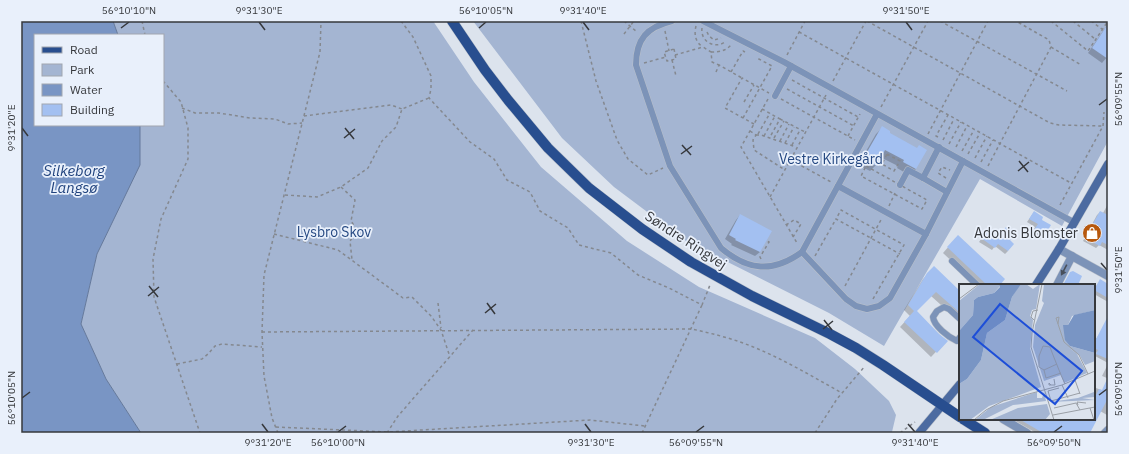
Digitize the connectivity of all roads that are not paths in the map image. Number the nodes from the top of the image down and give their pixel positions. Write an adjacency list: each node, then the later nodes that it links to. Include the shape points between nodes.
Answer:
1 (452, 21): 27 (main road, Søndre Ringvej, via 508,100 548,148 589,188 642,229 691,262 752,296 830,334 872,358)
2 (672, 21): 17 (lane, via 651,29 639,44 636,54 636,65 670,166 721,248 732,257 746,264 779,265)
3 (704, 21): 4 (lane)
4 (791, 66): 5 (lane); 6 (lane)
5 (775, 96)
6 (878, 114): 7 (lane); 12 (lane)
7 (939, 147): 8 (lane); 10 (lane)
8 (963, 161): 13 (lane); 14 (lane)
9 (1108, 164): 14 (street)
10 (923, 178): 11 (lane, via 908,170); 13 (lane)
11 (900, 185)
12 (838, 186): 15 (lane); 17 (lane)
13 (947, 192): 15 (lane)
14 (1075, 223): 16 (street)
15 (926, 234): 17 (lane, via 890,298 879,306 868,309 856,306)
16 (1059, 249): 18 (street); 22 (street)
17 (802, 252)
18 (1072, 256): 20 (street); 23 (street, one-way to 23)
19 (952, 261): 21 (lane)
20 (1108, 276)
21 (976, 284)
22 (1037, 284)
23 (1058, 284)
24 (959, 318): 25 (lane, via 944,307 933,317 951,338 957,341)
25 (959, 338)
26 (959, 385): 27 (street)
27 (942, 405): 28 (main road, Søndre Ringvej); 32 (street)
28 (959, 416)
29 (965, 420): 33 (main road)
30 (1005, 420): 34 (street)
31 (1108, 430): 35 (street)
32 (919, 433)
33 (985, 433)
34 (1027, 433)
35 (1105, 433)

